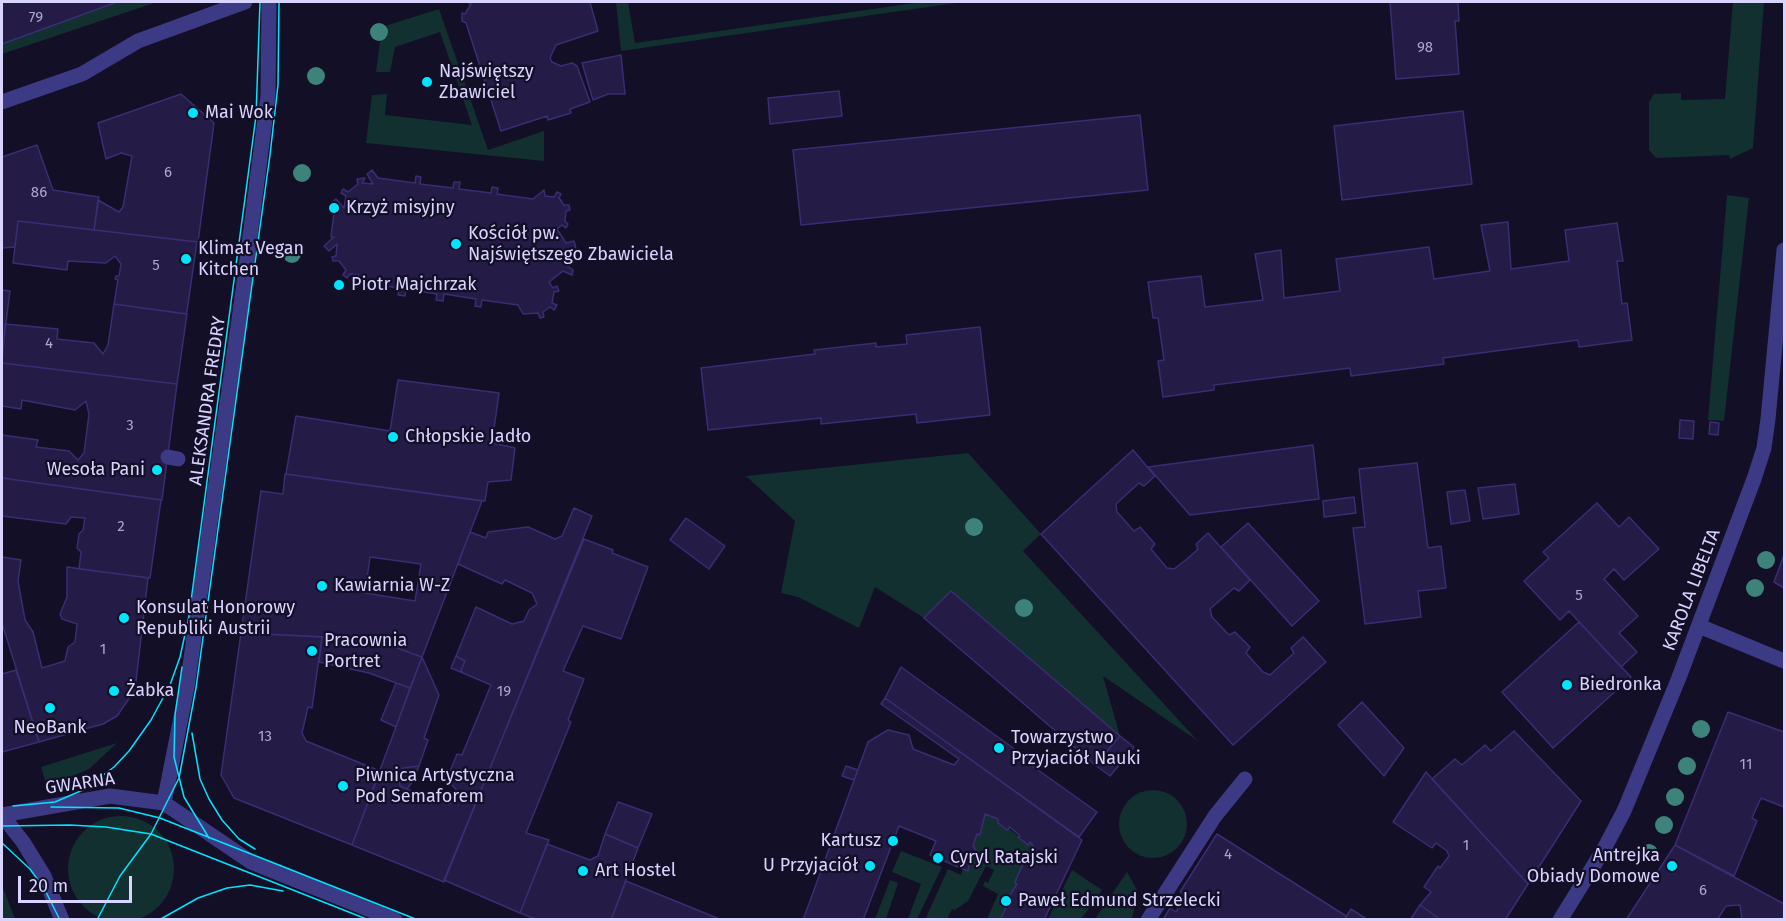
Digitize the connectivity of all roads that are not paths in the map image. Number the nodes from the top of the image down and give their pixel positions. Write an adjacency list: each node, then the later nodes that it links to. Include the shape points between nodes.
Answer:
1 (245, 2): 3 (street, via 138,41 82,74)
2 (270, 2): 8 (street, ALEKSANDRA FREDRY, via 268,96 243,291 187,687)
3 (2, 102)
4 (1785, 250): 5 (street, KAROLA LIBELTA, via 1764,448)
5 (1699, 626): 6 (street); 13 (street, KAROLA LIBELTA, via 1624,811)
6 (1785, 660)
7 (1245, 779): 12 (street, via 1215,816)
8 (164, 803): 9 (street, GWARNA, via 110,796); 11 (street, via 251,862)
9 (2, 815): 10 (street, via 44,876)
10 (62, 920)
11 (395, 920)
12 (1148, 920)
13 (1560, 920)

